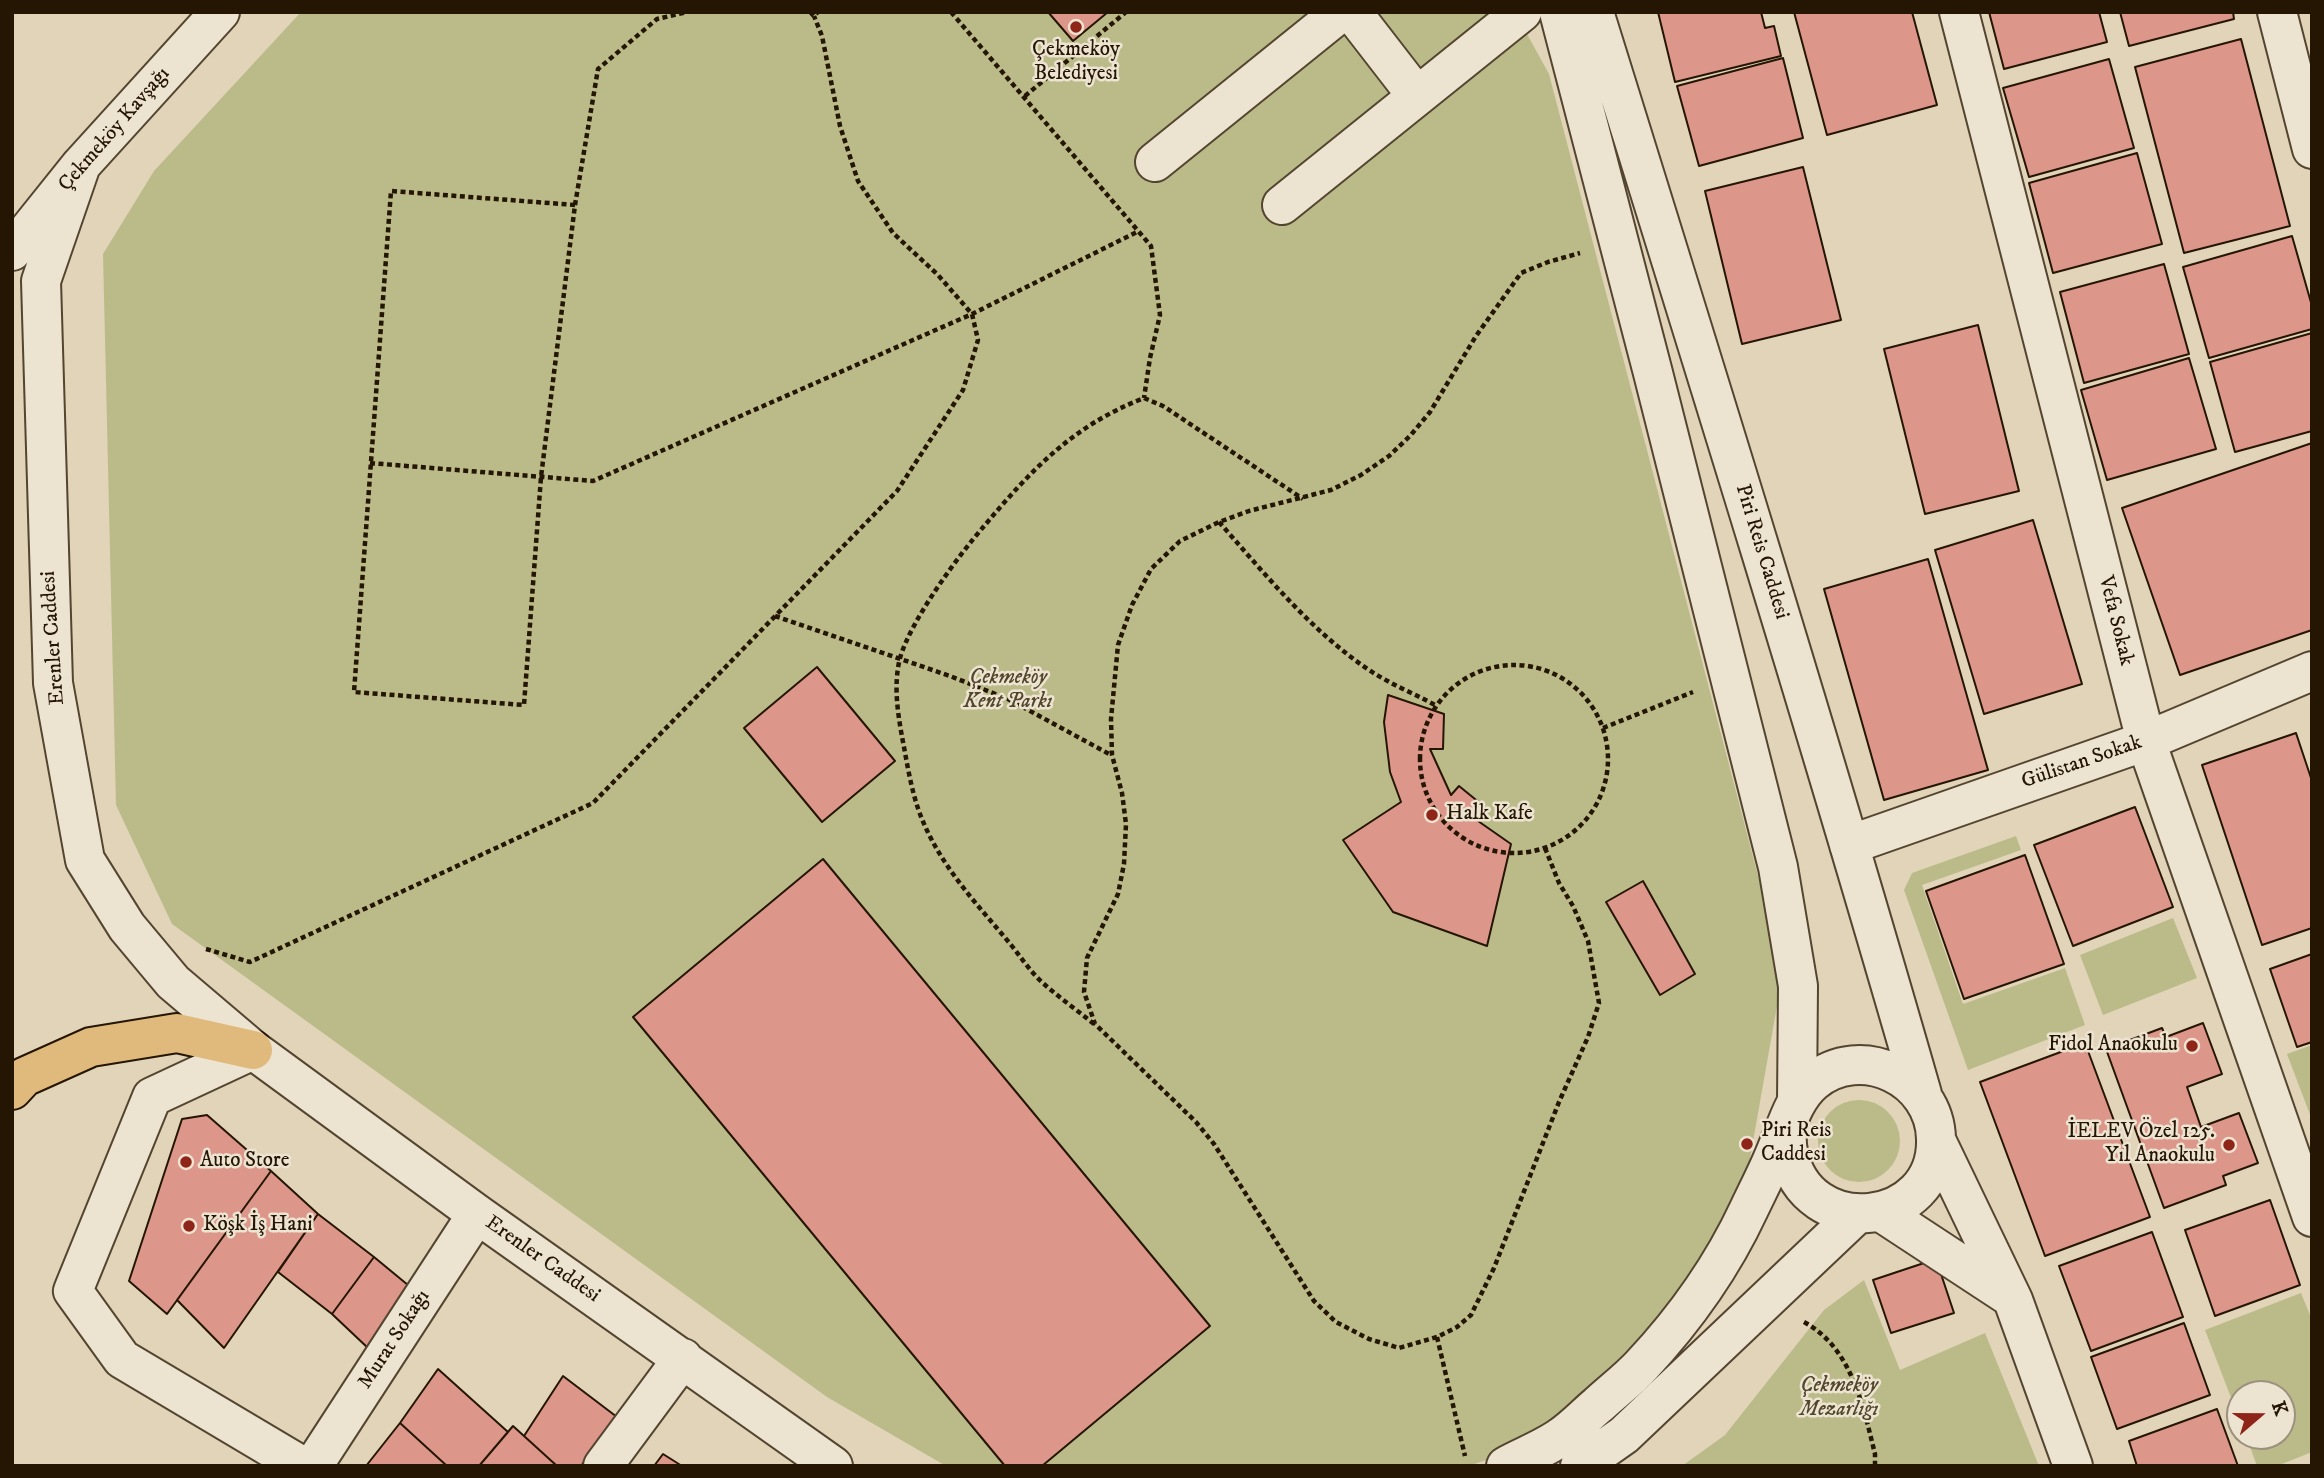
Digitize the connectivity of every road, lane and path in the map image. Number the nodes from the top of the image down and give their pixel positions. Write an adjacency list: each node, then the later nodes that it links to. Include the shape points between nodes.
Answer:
1 (220, 12): 17 (street, Çekmeköy Kavşağı)
2 (687, 12): 18 (path, via 657,19 598,69)
3 (951, 12): 13 (path)
4 (1126, 12): 13 (path)
5 (1341, 12): 16 (street)
6 (1352, 12): 14 (street)
7 (1522, 12): 14 (street)
8 (1559, 12): 21 (street)
9 (1594, 12): 37 (street, Piri Reis Caddesi)
10 (1959, 12): 35 (street, Vefa Sokak)
11 (2277, 12): 15 (street)
12 (814, 13): 23 (path, via 858,181 893,233)
13 (1025, 96): 20 (path)
14 (1417, 96): 19 (street)
15 (2312, 149)
16 (1154, 162)
17 (81, 165): 22 (street, Çekmeköy Kavşağı); 41 (street, Erenler Caddesi, via 41,281 53,682 85,860 127,927 173,982)
18 (575, 205): 25 (path, via 391,191); 26 (path)
19 (1282, 205)
20 (1139, 232): 23 (path); 24 (path, via 1151,246 1160,315)
21 (1618, 242): 27 (path, via 1521,272 1476,336 1451,382 1410,436 1361,475); 32 (street)
22 (12, 251)
23 (972, 314): 26 (path, via 593,481); 29 (path, via 978,340 956,401 897,491)
24 (1144, 398): 27 (path); 30 (path, via 1076,435 1037,466 969,543 913,627)
25 (370, 463): 26 (path); 26 (path, via 354,692 524,705)
26 (541, 477)
27 (1303, 499): 28 (path)
28 (1219, 522): 33 (path, via 1294,606 1341,649 1371,672); 36 (path, via 1180,541 1151,569 1132,605 1118,645)
29 (775, 616): 30 (path); 39 (path, via 593,803 250,962)
30 (900, 658): 36 (path, via 1007,699); 40 (path, via 895,690 909,776 938,854 1042,982)
31 (2312, 671): 35 (street, Gülistan Sokak)
32 (1730, 677): 34 (path); 44 (street, via 1778,867 1798,986)
33 (1437, 706): 34 (path, via 1461,681 1483,669 1532,666 1576,688); 38 (path, via 1422,741 1420,765 1436,811 1452,830 1472,843 1520,853)
34 (1603, 728): 38 (path, via 1608,752 1598,801 1566,837)
35 (2146, 741): 37 (street, Gülistan Sokak); 48 (street, Vefa Sokak)
36 (1112, 755): 40 (path, via 1125,814 1124,864 1118,894 1087,958 1084,992)
37 (1849, 845): 43 (street, Piri Reis Caddesi)
38 (1545, 848): 51 (path, via 1588,941 1599,1003 1494,1268 1471,1315)
39 (206, 948)
40 (1095, 1024): 51 (path, via 1214,1144 1314,1301 1336,1322 1368,1339 1399,1348)
41 (253, 1050): 42 (main road, via 177,1033 91,1047 24,1077); 47 (street, Erenler Caddesi); 53 (street, via 152,1097 73,1292 122,1359)
42 (12, 1090)
43 (1922, 1094): 44 (street, via 1904,1077 1882,1067 1858,1064 1835,1069 1813,1082); 45 (street)
44 (1792, 1113): 46 (street, via 1787,1150 1795,1174 1811,1195 1832,1208); 58 (street, via 1735,1239 1696,1301 1640,1367 1560,1437)
45 (1936, 1140): 46 (street, via 1933,1164 1921,1185 1904,1202); 49 (street)
46 (1869, 1213): 49 (street); 59 (street, via 1624,1435)
47 (477, 1214): 52 (street, Erenler Caddesi); 54 (street, Murat Sokağı)
48 (2312, 1217)
49 (2013, 1300): 61 (street)
50 (1794, 1317): 60 (path, via 1818,1330 1854,1379)
51 (1437, 1337): 57 (path)
52 (683, 1358): 55 (street); 56 (street, Erenler Caddesi)
53 (302, 1466)
54 (313, 1466)
55 (603, 1466)
56 (834, 1466)
57 (1467, 1466)
58 (1506, 1466)
59 (1580, 1466)
60 (1875, 1466)
61 (2073, 1466)

